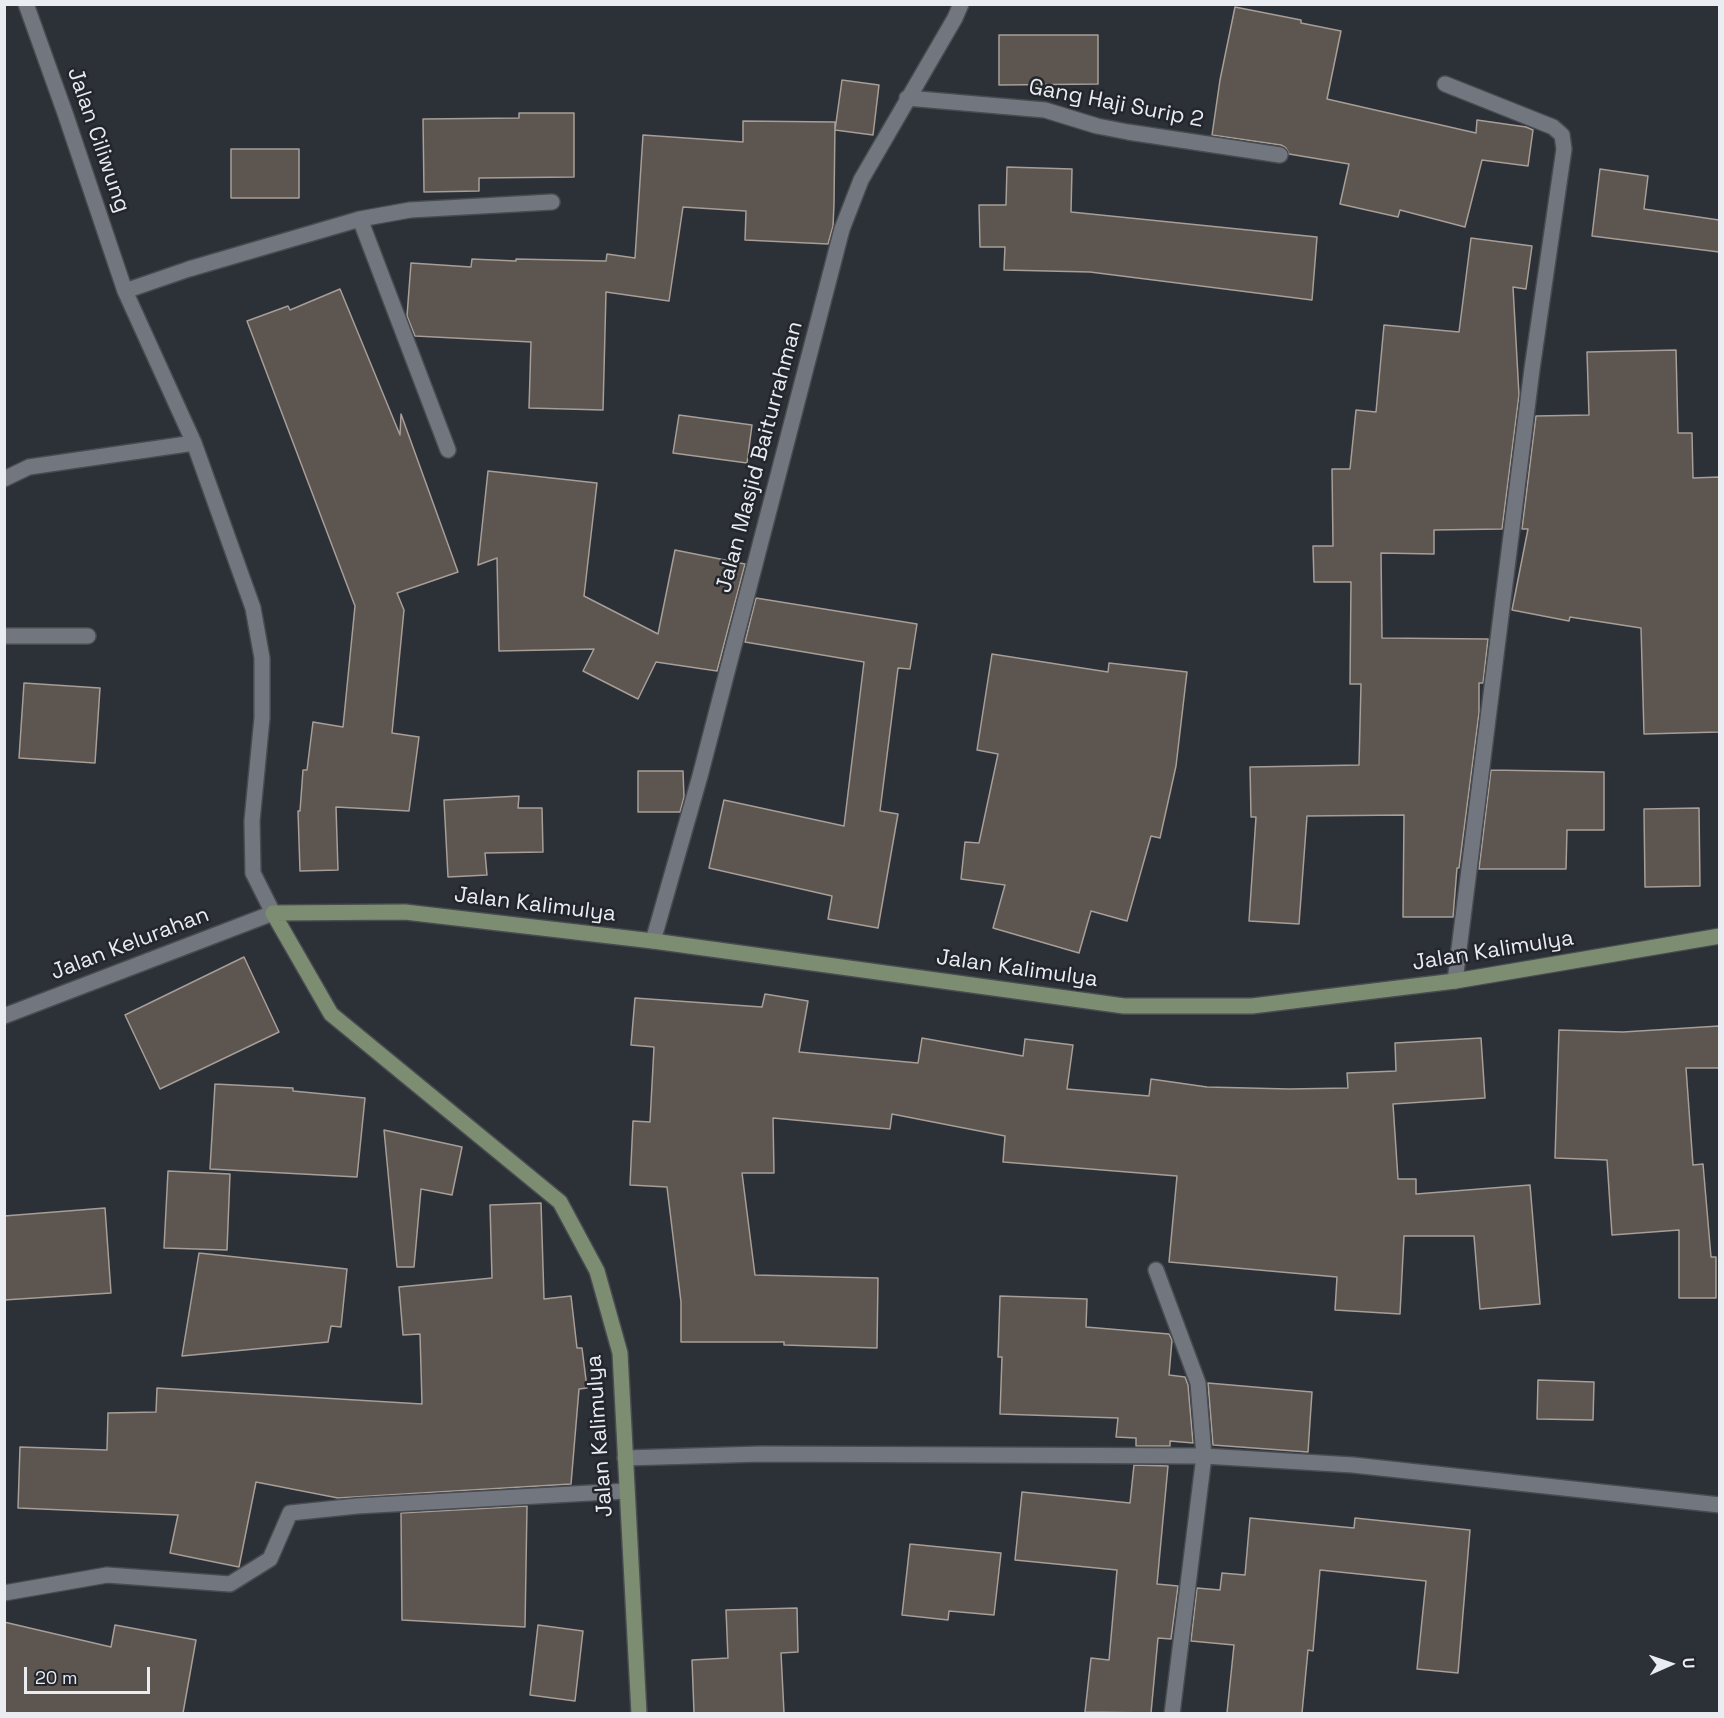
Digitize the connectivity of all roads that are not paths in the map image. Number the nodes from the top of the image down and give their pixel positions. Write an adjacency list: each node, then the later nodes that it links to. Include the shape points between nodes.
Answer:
1 (26, 4): 8 (street, Jalan Ciliwung)
2 (961, 4): 4 (street, Jalan Masjid Baiturrahman)
3 (1445, 84): 17 (street, via 1553,127 1562,135 1564,148 1532,369)
4 (907, 98): 5 (street, Gang Haji Surip 2, via 1045,110 1107,128); 16 (street, Jalan Masjid Baiturrahman, via 861,180 842,229 703,765)
5 (1280, 155)
6 (552, 202): 7 (street, via 410,210)
7 (360, 219): 8 (street); 10 (street)
8 (125, 291): 9 (street, Jalan Ciliwung)
9 (194, 443): 11 (street, via 29,467); 14 (street, Jalan Ciliwung, via 253,608 262,658 262,718 252,821 253,873)
10 (448, 450)
11 (4, 479)
12 (4, 636): 13 (street)
13 (88, 636)
14 (273, 914): 16 (street, Jalan Kalimulya, via 405,912); 18 (street, Jalan Kelurahan); 21 (street, Jalan Kalimulya, via 331,1014 560,1202 597,1271 620,1353)
15 (1719, 936): 17 (street, Jalan Kalimulya)
16 (653, 941): 17 (street, Jalan Kalimulya, via 1124,1006 1252,1006)
17 (1455, 981)
18 (4, 1016)
19 (1156, 1270): 20 (street, via 1198,1383)
20 (1204, 1456): 21 (street, via 761,1454); 23 (street, via 1353,1465); 26 (street)
21 (625, 1458): 22 (street, Jalan Kalimulya)
22 (626, 1491): 24 (street, via 290,1513 270,1559 230,1584 107,1575); 25 (street, Jalan Kalimulya)
23 (1719, 1505)
24 (4, 1593)
25 (639, 1713)
26 (1172, 1713)

